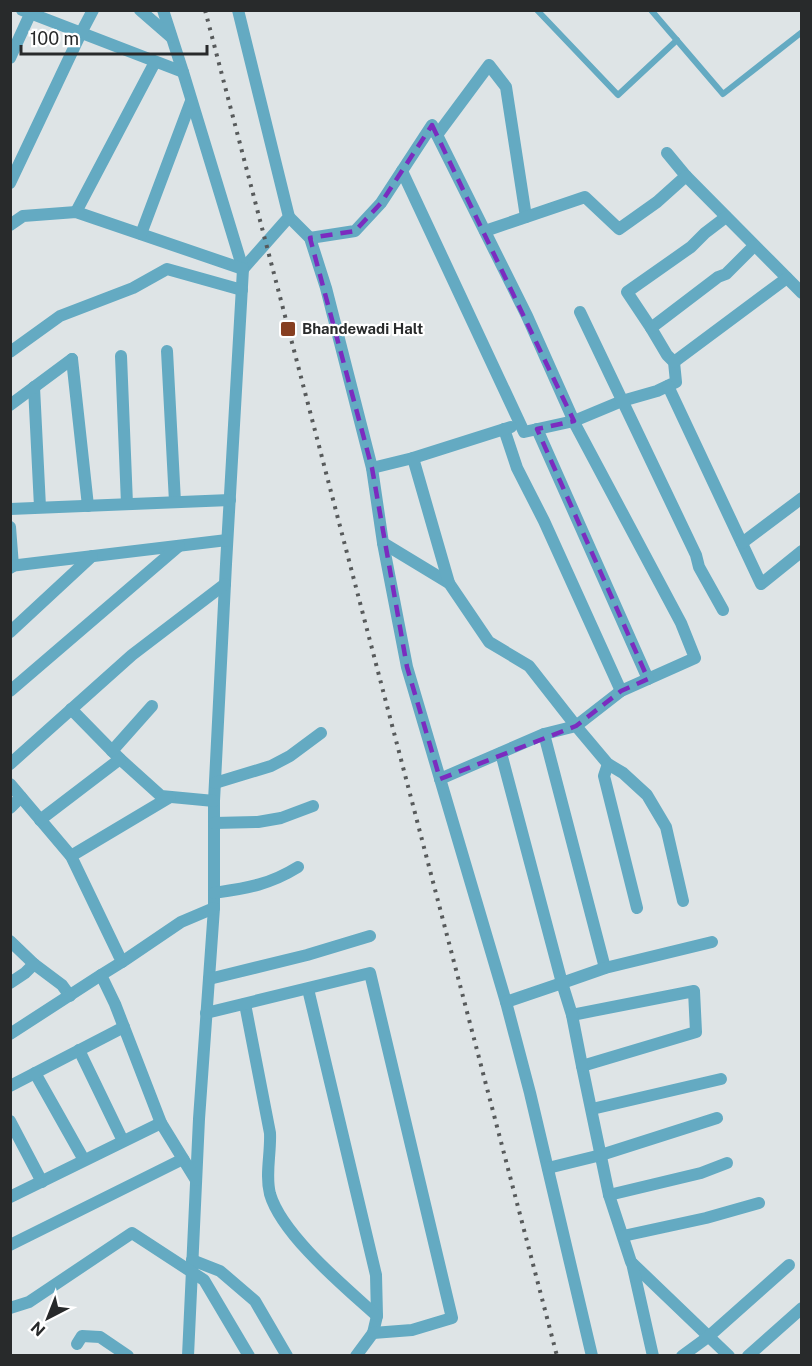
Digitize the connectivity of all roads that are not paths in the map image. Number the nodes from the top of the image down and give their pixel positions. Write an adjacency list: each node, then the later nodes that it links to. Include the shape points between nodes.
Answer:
1 (93, 10): 9 (street)
2 (140, 10): 10 (street)
3 (163, 10): 10 (street)
4 (238, 10): 22 (street)
5 (537, 10): 11 (lane, via 618,95)
6 (651, 10): 11 (lane)
7 (28, 12): 9 (street); 12 (street)
8 (801, 32): 11 (lane, via 723,94)
9 (81, 33): 14 (street); 20 (street)
10 (172, 38): 14 (street)
11 (677, 40)
12 (10, 58)
13 (155, 62): 21 (street)
14 (183, 72): 15 (street)
15 (191, 101): 27 (street); 30 (street)
16 (437, 135): 18 (street, via 432,125); 23 (street, via 489,65 506,87); 26 (street)
17 (667, 153): 19 (street)
18 (402, 171): 28 (street, via 381,203 355,231); 45 (street)
19 (686, 176): 23 (street, via 619,229 585,197); 24 (street)
20 (10, 183)
21 (76, 212): 25 (street, via 23,216); 27 (street)
22 (289, 217): 28 (street); 30 (street)
23 (526, 217): 26 (street)
24 (726, 217): 29 (street); 35 (street, via 627,292)
25 (10, 225)
26 (485, 231): 44 (street)
27 (141, 234): 30 (street)
28 (310, 238): 49 (street)
29 (754, 246): 31 (street); 35 (street, via 726,274)
30 (243, 269): 32 (street)
31 (787, 278): 33 (street); 39 (street)
32 (242, 290): 37 (street, via 167,269 133,288 60,316); 51 (street)
33 (801, 293)
34 (580, 312): 42 (street)
35 (651, 328): 39 (street)
36 (167, 351): 52 (street)
37 (10, 352)
38 (121, 356): 53 (street)
39 (674, 362): 40 (street, via 676,382)
40 (668, 386): 42 (street); 60 (street)
41 (34, 387): 43 (street); 54 (street, via 72,359); 55 (street)
42 (622, 401): 44 (street); 67 (street)
43 (10, 405)
44 (574, 421): 47 (street); 69 (street, via 681,623 695,658)
45 (521, 425): 46 (street); 47 (street, via 524,432)
46 (504, 429): 48 (street); 71 (street, via 517,468)
47 (537, 429): 69 (street)
48 (413, 458): 49 (street); 65 (street)
49 (372, 468): 59 (street)
50 (801, 498): 60 (street)
51 (230, 500): 52 (street); 58 (street)
52 (175, 502): 53 (street)
53 (127, 504): 54 (street)
54 (88, 506): 55 (street)
55 (40, 507): 56 (street)
56 (10, 509)
57 (10, 527): 64 (street)
58 (227, 540): 61 (street); 66 (street)
59 (383, 543): 65 (street); 81 (street, via 407,667)
60 (742, 543): 62 (street, via 762,584)
61 (179, 546): 63 (street); 70 (street)
62 (801, 550)
63 (92, 556): 64 (street); 68 (street)
64 (11, 566)
65 (449, 583): 74 (street, via 489,642 529,666)
66 (225, 584): 73 (street, via 132,654); 82 (street)
67 (723, 610)
68 (10, 632)
69 (648, 680): 71 (street)
70 (10, 691)
71 (621, 691): 74 (street)
72 (152, 706): 78 (street)
73 (71, 709): 78 (street); 79 (street)
74 (576, 726): 76 (street); 80 (street)
75 (321, 733): 82 (street, via 271,766)
76 (544, 734): 77 (street); 102 (street)
77 (501, 753): 81 (street); 106 (street)
78 (116, 755): 85 (street, via 160,796); 89 (street)
79 (10, 764)
80 (608, 764): 94 (street, via 647,795 666,826); 96 (street, via 604,777)
81 (441, 779): 109 (street)
82 (215, 783): 86 (street)
83 (10, 784): 84 (street)
84 (21, 797): 88 (street); 89 (street)
85 (170, 797): 86 (street); 91 (street)
86 (214, 801): 90 (street)
87 (313, 806): 90 (street, via 258,822)
88 (10, 807)
89 (40, 820): 91 (street)
90 (214, 823): 93 (street)
91 (71, 856): 100 (street)
92 (298, 867): 93 (street, via 260,885)
93 (214, 892): 95 (street)
94 (683, 901)
95 (214, 908): 100 (street, via 181,922); 104 (street)
96 (637, 908)
97 (370, 936): 104 (street)
98 (10, 941): 101 (street)
99 (712, 942): 102 (street)
100 (122, 962): 103 (street)
101 (34, 964): 105 (street); 108 (street)
102 (605, 968): 106 (street)
103 (101, 975): 108 (street); 113 (street)
104 (209, 979): 111 (street)
105 (10, 983)
106 (562, 983): 109 (street); 112 (street)
107 (308, 989): 110 (street); 142 (street, via 376,1275); 143 (street, via 370,974 452,1318 412,1330)
108 (70, 996): 114 (street)
109 (506, 1002): 129 (street)
110 (244, 1004): 111 (street); 142 (street, via 270,1133 270,1194 299,1240)
111 (206, 1013): 130 (street)
112 (572, 1014): 116 (street); 116 (street, via 694,991 696,1032)
113 (124, 1027): 115 (street); 123 (street)
114 (10, 1034)
115 (79, 1050): 117 (street); 124 (street)
116 (582, 1066): 120 (street)
117 (35, 1073): 119 (street); 127 (street)
118 (722, 1079): 120 (street)
119 (10, 1086)
120 (592, 1109): 125 (street)
121 (717, 1118): 125 (street)
122 (10, 1121): 131 (street)
123 (161, 1123): 124 (street); 126 (street)
124 (123, 1141): 127 (street)
125 (601, 1155): 129 (street); 132 (street)
126 (183, 1159): 130 (street); 136 (street)
127 (84, 1160): 131 (street)
128 (727, 1163): 132 (street)
129 (548, 1168): 151 (street)
130 (196, 1180): 139 (street)
131 (42, 1182): 133 (street)
132 (609, 1195): 135 (street)
133 (10, 1197)
134 (759, 1203): 135 (street)
135 (622, 1236): 137 (street)
136 (10, 1245)
137 (631, 1262): 144 (street); 152 (street)
138 (789, 1265): 144 (street)
139 (192, 1267): 140 (street, via 132,1233 29,1302); 147 (street); 148 (street, via 204,1280); 149 (street, via 220,1271 255,1301)
140 (10, 1308)
141 (801, 1308): 155 (street)
142 (377, 1316): 143 (street)
143 (373, 1333): 150 (street)
144 (708, 1337): 153 (street); 154 (street)
145 (77, 1344): 146 (street, via 82,1336 100,1337)
146 (128, 1356)
147 (188, 1356)
148 (249, 1356)
149 (286, 1356)
150 (356, 1356)
151 (592, 1356)
152 (653, 1356)
153 (682, 1356)
154 (729, 1356)
155 (748, 1356)

